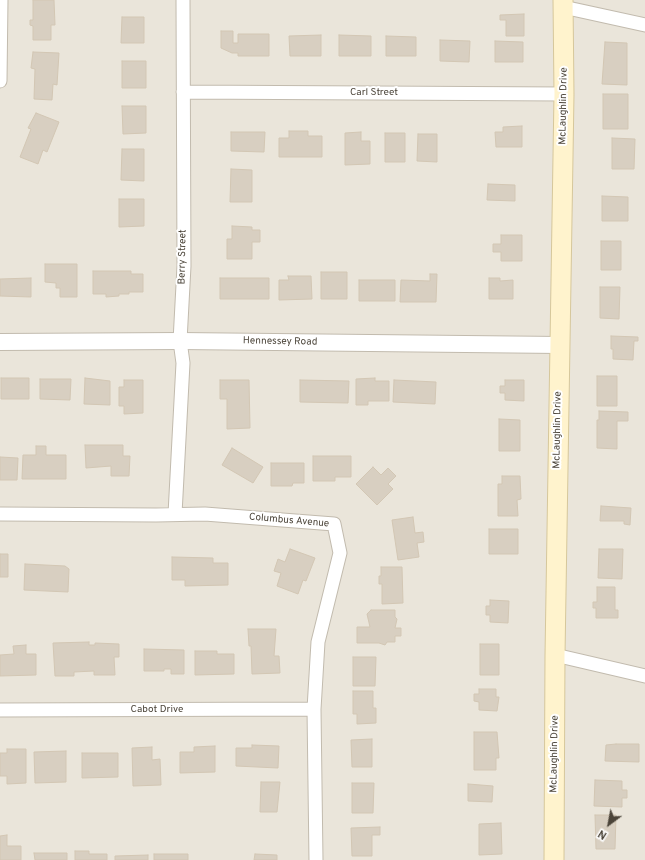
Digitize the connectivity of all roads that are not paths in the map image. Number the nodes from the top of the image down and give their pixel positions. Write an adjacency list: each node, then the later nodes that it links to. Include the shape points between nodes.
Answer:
1 (1, 0): 5 (street)
2 (183, 0): 6 (street, Berry Street)
3 (563, 3): 4 (street); 7 (main road, McLaughlin Drive)
4 (645, 25)
5 (0, 82)
6 (183, 92): 7 (street, Carl Street); 8 (street, Berry Street, via 184,266)
7 (564, 94): 10 (main road, McLaughlin Drive)
8 (180, 341): 9 (street, Hennessey Road); 10 (street, Hennessey Road); 12 (street, Berry Street, via 183,363)
9 (0, 342)
10 (560, 345): 13 (main road, McLaughlin Drive)
11 (0, 514): 12 (street, Columbus Avenue)
12 (175, 514): 15 (street, Columbus Avenue, via 334,524 340,553 318,642)
13 (555, 655): 14 (street); 18 (main road, McLaughlin Drive)
14 (645, 676)
15 (314, 709): 16 (street, Cabot Drive); 17 (street, Columbus Avenue)
16 (0, 710)
17 (316, 860)
18 (554, 860)

